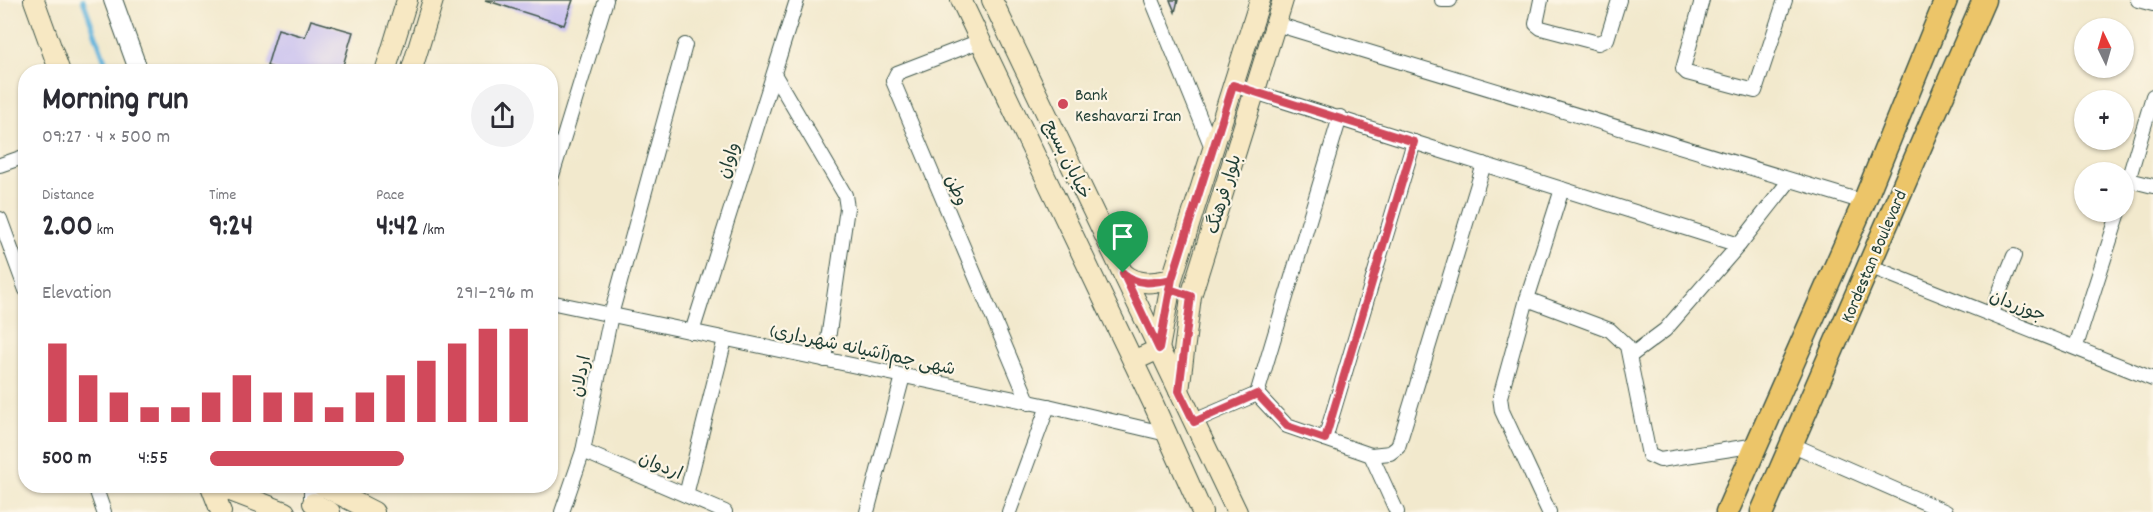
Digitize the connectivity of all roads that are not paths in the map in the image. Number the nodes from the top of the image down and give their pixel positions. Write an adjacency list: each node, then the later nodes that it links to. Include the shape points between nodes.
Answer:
1 (34, 0): 25 (main road)
2 (113, 0): 26 (street)
3 (407, 0): 27 (main road)
4 (433, 0): 28 (main road)
5 (606, 0): 36 (street)
6 (797, 0): 29 (street, واوان)
7 (961, 0): 23 (main road, خیابان بسیج)
8 (992, 0): 52 (main road, خیابان بسیج)
9 (1152, 0): 35 (street)
10 (1260, 0): 30 (main road, بلوار فرهنگ)
11 (1283, 0): 22 (main road, بلوار فرهنگ)
12 (1442, 0): 13 (street)
13 (1450, 0)
14 (1541, 0): 15 (street, via 1536,24 1541,28 1604,43)
15 (1619, 0)
16 (1702, 0): 17 (street, via 1683,69 1755,91)
17 (1785, 0)
18 (1946, 0): 45 (main road, Kordestan Boulevard)
19 (1984, 0): 50 (main road, Kordestan Boulevard)
20 (2138, 0): 21 (street)
21 (2153, 4)
22 (1276, 24): 31 (main road, بلوار فرهنگ); 41 (street)
23 (980, 41): 65 (main road, خیابان بسیج); 70 (street, وطن, via 897,73 893,81)
24 (685, 45): 58 (street, اردلان)
25 (57, 64)
26 (136, 64)
27 (392, 64)
28 (413, 64)
29 (774, 74): 59 (street, واوان); 64 (street, via 845,195 847,208)
30 (1233, 85): 31 (street); 35 (main road, بلوار فرهنگ)
31 (1255, 90): 33 (street); 54 (main road, بلوار فرهنگ)
32 (2153, 96): 38 (street)
33 (1340, 117): 34 (street); 69 (street)
34 (1414, 142): 39 (street); 74 (street)
35 (1213, 150): 53 (main road, بلوار فرهنگ)
36 (558, 156)
37 (18, 159): 40 (street)
38 (2134, 162)
39 (1484, 164): 44 (street); 78 (street, via 1404,436 1389,453)
40 (0, 165)
41 (1790, 180): 45 (street); 48 (street)
42 (2134, 181): 43 (street)
43 (2153, 186)
44 (1562, 189): 48 (street); 55 (street)
45 (1864, 202): 75 (main road, Kordestan Boulevard)
46 (0, 219): 51 (street)
47 (2115, 222): 61 (street)
48 (1739, 245): 63 (street, via 1665,330)
49 (2014, 256): 57 (street)
50 (1869, 266): 57 (street, جوزردان); 76 (main road, Kordestan Boulevard)
51 (18, 268)
52 (1123, 273): 53 (main road, via 1133,282); 62 (main road, خیابان بسیج)
53 (1170, 284): 54 (main road); 62 (main road, بلوار فرهنگ)
54 (1191, 296): 68 (main road, بلوار فرهنگ)
55 (1527, 299): 63 (street, via 1610,330 1627,346); 95 (street, via 1500,398 1502,411)
56 (558, 305): 58 (street, شهی چم(آشیانه شهرداری))
57 (1991, 314): 61 (street, جوزردان)
58 (611, 315): 59 (street, شهی چم(آشیانه شهرداری)); 77 (street, اردلان)
59 (692, 332): 60 (street, شهی چم(آشیانه شهرداری))
60 (724, 339): 64 (street, شهی چم(آشیانه شهرداری)); 82 (street)
61 (2076, 346): 67 (street, جوزردان)
62 (1159, 349): 65 (main road); 68 (main road, خیابان بسیج)
63 (1629, 356): 75 (street, via 1653,459)
64 (825, 360): 66 (street, شهی چم(آشیانه شهرداری))
65 (1133, 361): 73 (main road, خیابان بسیج)
66 (903, 376): 70 (street, شهی چم(آشیانه شهرداری)); 90 (street)
67 (2153, 379)
68 (1179, 391): 72 (main road, خیابان بسیج)
69 (1257, 394): 72 (street); 74 (street, via 1287,426)
70 (1029, 402): 71 (street, شهی چم(آشیانه شهرداری))
71 (1048, 406): 73 (street, شهی چم(آشیانه شهرداری)); 91 (street)
72 (1194, 422): 93 (main road, خیابان بسیج)
73 (1167, 434): 92 (main road, خیابان بسیج)
74 (1325, 439): 78 (street)
75 (1756, 445): 96 (main road, Kordestan Boulevard)
76 (1793, 445): 97 (main road, Kordestan Boulevard); 98 (street)
77 (583, 451): 82 (street, اردوان); 88 (street, اردلان)
78 (1371, 455): 94 (street)
79 (97, 493): 84 (street)
80 (214, 493): 85 (main road)
81 (236, 493): 86 (main road)
82 (686, 495): 89 (street, اردوان)
83 (316, 502): 87 (main road)
84 (104, 512)
85 (221, 512)
86 (285, 512)
87 (374, 512)
88 (562, 512)
89 (725, 512)
90 (867, 512)
91 (1009, 512)
92 (1202, 512)
93 (1237, 512)
94 (1397, 512)
95 (1549, 512)
96 (1727, 512)
97 (1762, 512)
98 (1946, 512)

